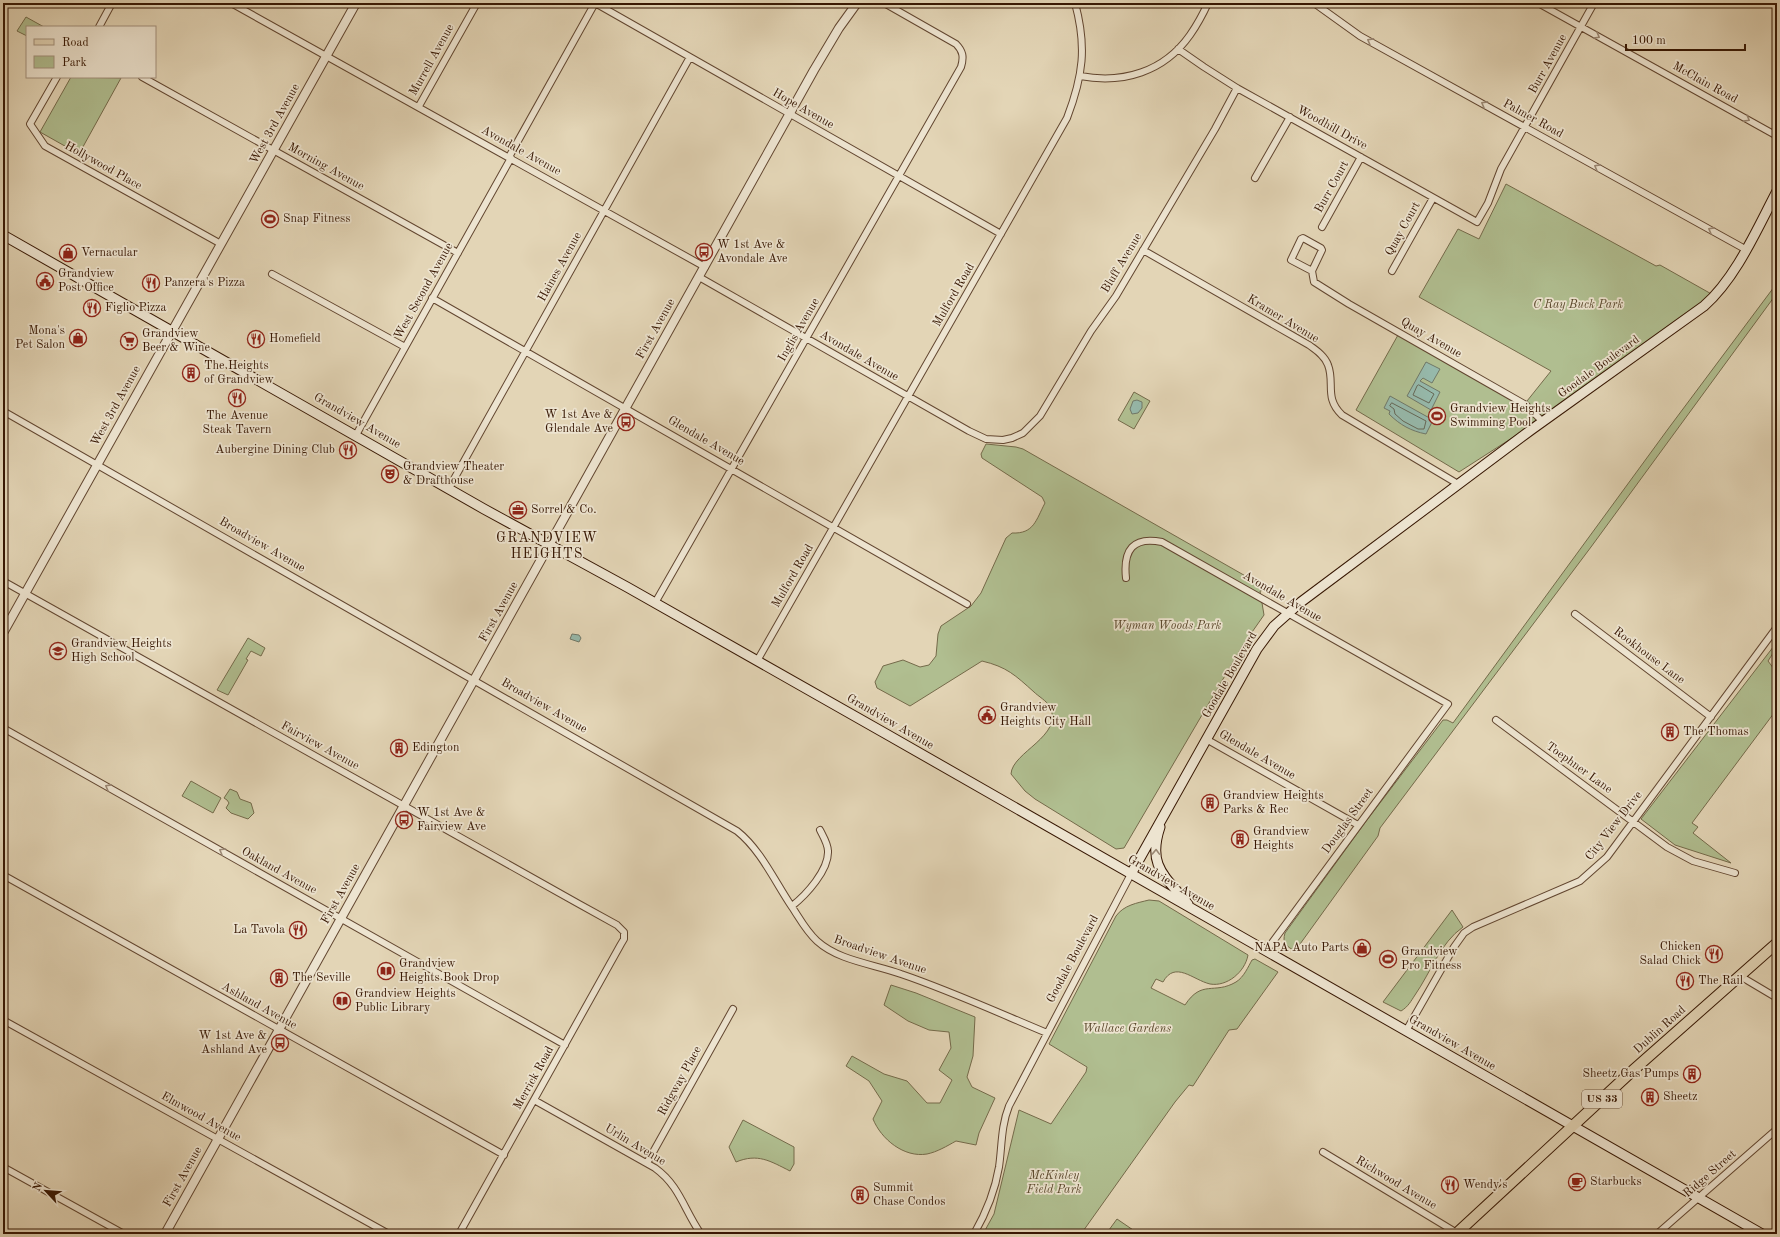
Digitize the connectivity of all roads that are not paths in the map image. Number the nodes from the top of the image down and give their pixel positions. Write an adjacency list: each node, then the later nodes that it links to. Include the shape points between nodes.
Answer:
1 (112, 3): 13 (street)
2 (231, 3): 16 (street, Avondale Avenue)
3 (356, 3): 16 (street, West 3rd Avenue)
4 (477, 3): 22 (street, Murrell Avenue)
5 (595, 3): 17 (street, Hope Avenue); 29 (street, West Second Avenue)
6 (857, 3): 23 (street, First Avenue, via 836,32)
7 (884, 3): 30 (street, Inglis Avenue, via 956,44 963,55 961,67)
8 (1075, 3): 18 (street, Mulford Road, via 1081,23)
9 (1208, 3): 15 (street, via 1190,35)
10 (1314, 3): 25 (street, Palmer Road, one-way to 10, via 1360,36)
11 (1538, 3): 14 (street, McClain Road)
12 (1594, 3): 14 (street, Burr Avenue)
13 (100, 26)
14 (1581, 27): 25 (street, Burr Avenue); 26 (street, McClain Road, one-way to 26)
15 (1178, 49): 18 (street, via 1162,63 1129,77 1094,79); 21 (street, Woodhill Drive)
16 (327, 55): 22 (street, Avondale Avenue); 27 (street, West 3rd Avenue)
17 (690, 57): 23 (street, Hope Avenue); 34 (street, Haines Avenue)
18 (1080, 76): 37 (street, Mulford Road, via 1067,118)
19 (56, 78): 39 (street, Hollywood Place, via 30,124 46,146)
20 (144, 78): 27 (street, Morning Avenue)
21 (1237, 88): 24 (street, Woodhill Drive); 41 (street, Bluff Avenue)
22 (419, 106): 29 (street, Avondale Avenue)
23 (790, 114): 30 (street, Hope Avenue); 43 (street, First Avenue)
24 (1290, 117): 28 (street, Woodhill Drive); 31 (street)
25 (1526, 127): 35 (street, Burr Avenue, via 1502,169); 40 (street, Palmer Road, one-way to 25)
26 (1777, 136)
27 (274, 150): 39 (street, West 3rd Avenue); 42 (street, Morning Avenue)
28 (1360, 157): 33 (street, Woodhill Drive); 36 (street, Burr Court)
29 (510, 158): 34 (street, Avondale Avenue); 42 (street, West Second Avenue)
30 (900, 176): 37 (street, Hope Avenue); 50 (street, Inglis Avenue)
31 (1255, 178)
32 (1777, 192): 40 (main road, Goodale Boulevard)
33 (1433, 198): 35 (street, Woodhill Drive); 44 (street, Quay Court)
34 (604, 210): 43 (street, Avondale Avenue); 52 (street, Haines Avenue)
35 (1477, 222)
36 (1322, 227)
37 (1001, 234): 53 (street, Mulford Road)
38 (3, 235): 49 (main road, Grandview Avenue)
39 (221, 244): 49 (street, West 3rd Avenue)
40 (1745, 249): 56 (main road, Goodale Boulevard, via 1725,284 1704,306)
41 (1143, 250): 58 (street, Bluff Avenue, via 1116,296 1090,331 1040,416 1023,433); 61 (street, Kramer Avenue, via 1313,348 1328,365 1333,403 1342,414)
42 (458, 253): 48 (street, West Second Avenue)
43 (705, 267): 47 (street, First Avenue)
44 (1392, 270)
45 (1312, 271): 45 (street, via 1322,250 1303,238 1291,260); 56 (street, Quay Avenue, via 1314,282 1526,405)
46 (272, 274): 51 (street)
47 (699, 277): 50 (street, Avondale Avenue); 54 (street, First Avenue)
48 (432, 298): 51 (street, West Second Avenue); 52 (street, Glendale Avenue)
49 (172, 331): 57 (main road, Grandview Avenue); 59 (street, West 3rd Avenue)
50 (807, 338): 53 (street, Avondale Avenue); 60 (street, Inglis Avenue)
51 (405, 347): 57 (street, West Second Avenue)
52 (525, 351): 54 (street, Glendale Avenue); 62 (street, Haines Avenue)
53 (908, 396): 58 (street, Avondale Avenue, via 981,437 1003,440); 63 (street, Mulford Road)
54 (626, 408): 60 (street, Glendale Avenue); 64 (street, First Avenue)
55 (3, 411): 59 (street, Broadview Avenue)
56 (1543, 422): 61 (main road, Goodale Boulevard)
57 (356, 435): 62 (main road, Grandview Avenue)
58 (1012, 438)
59 (97, 464): 67 (street, West 3rd Avenue); 75 (street, Broadview Avenue)
60 (732, 469): 63 (street, Glendale Avenue); 68 (street, Inglis Avenue)
61 (1458, 484): 70 (main road, Goodale Boulevard)
62 (449, 488): 64 (main road, Grandview Avenue)
63 (834, 527): 69 (street, Glendale Avenue); 74 (street, Mulford Road)
64 (550, 545): 68 (main road, Grandview Avenue); 75 (street, First Avenue)
65 (1126, 578): 70 (street, Avondale Avenue, via 1124,566 1128,552 1134,545 1147,540 1162,542)
66 (3, 581): 67 (street, Fairview Avenue)
67 (25, 593): 73 (street, West 3rd Avenue); 81 (street, Fairview Avenue)
68 (655, 603): 74 (main road, Grandview Avenue)
69 (968, 604)
70 (1287, 613): 76 (street, Avondale Avenue); 80 (main road, Goodale Boulevard, via 1257,649)
71 (1575, 614): 77 (street, Rookhouse Lane)
72 (1777, 627): 77 (street, City View Drive)
73 (3, 633)
74 (757, 661): 87 (main road, Grandview Avenue)
75 (475, 679): 81 (street, First Avenue); 89 (street, Broadview Avenue, via 737,831 750,842)
76 (1448, 704): 84 (street, Douglas Street)
77 (1711, 717): 83 (street, City View Drive)
78 (1496, 720): 83 (street, Toephner Lane)
79 (3, 728): 91 (street, Oakland Avenue, one-way to 79)
80 (1206, 739): 82 (main road, Goodale Boulevard); 84 (street, Glendale Avenue)
81 (404, 806): 91 (street, First Avenue); 92 (street, Fairview Avenue)
82 (1166, 811): 87 (main road, Goodale Boulevard); 90 (main road, one-way to 82, via 1162,875 1155,859 1155,847)
83 (1633, 822): 86 (street, Toephner Lane, via 1680,856); 100 (street, City View Drive, via 1607,857 1580,881 1464,933)
84 (1358, 825): 94 (street, Douglas Street)
85 (820, 830): 89 (street, via 828,850 827,859 811,889)
86 (1735, 873)
87 (1131, 874): 90 (main road, Grandview Avenue); 101 (street, Goodale Boulevard)
88 (3, 875): 99 (street, Ashland Avenue)
89 (792, 906): 101 (street, Broadview Avenue, via 800,922 816,940 830,950 946,990)
90 (1190, 907): 94 (main road, Grandview Avenue)
91 (341, 918): 99 (street, First Avenue); 102 (street, Oakland Avenue)
92 (624, 932): 102 (street, Merrick Road, via 622,944)
93 (1777, 943): 95 (main road, Dublin Road / US 33)
94 (1266, 951): 100 (main road, Grandview Avenue)
95 (1740, 976): 96 (street); 104 (main road, Dublin Road / US 33)
96 (1777, 998)
97 (733, 1009): 109 (street, Ridgway Place)
98 (3, 1020): 106 (street, Elmwood Avenue)
99 (279, 1030): 106 (street, First Avenue); 108 (street, Ashland Avenue)
100 (1406, 1031): 104 (main road, Grandview Avenue)
101 (1047, 1033): 118 (street, Goodale Boulevard, via 1005,1116 996,1183 988,1208)
102 (565, 1045): 103 (street, Merrick Road)
103 (534, 1100): 108 (street, Merrick Road); 109 (street, Urlin Avenue)
104 (1573, 1126): 111 (main road, Grandview Avenue); 112 (main road, Dublin Road / US 33)
105 (1777, 1129): 111 (street, Ridge Street)
106 (218, 1139): 114 (street, First Avenue); 115 (street, Elmwood Avenue)
107 (1323, 1152): 112 (street, Richwood Avenue)
108 (504, 1155): 116 (street, Merrick Road)
109 (647, 1163): 117 (street, Urlin Avenue, via 672,1183)
110 (3, 1167): 113 (street)
111 (1699, 1198): 119 (street, Ridge Street); 120 (main road, Grandview Avenue)
112 (1456, 1233)
113 (124, 1234)
114 (165, 1234)
115 (389, 1234)
116 (459, 1234)
117 (701, 1234)
118 (974, 1234)
119 (1657, 1234)
120 (1762, 1234)

